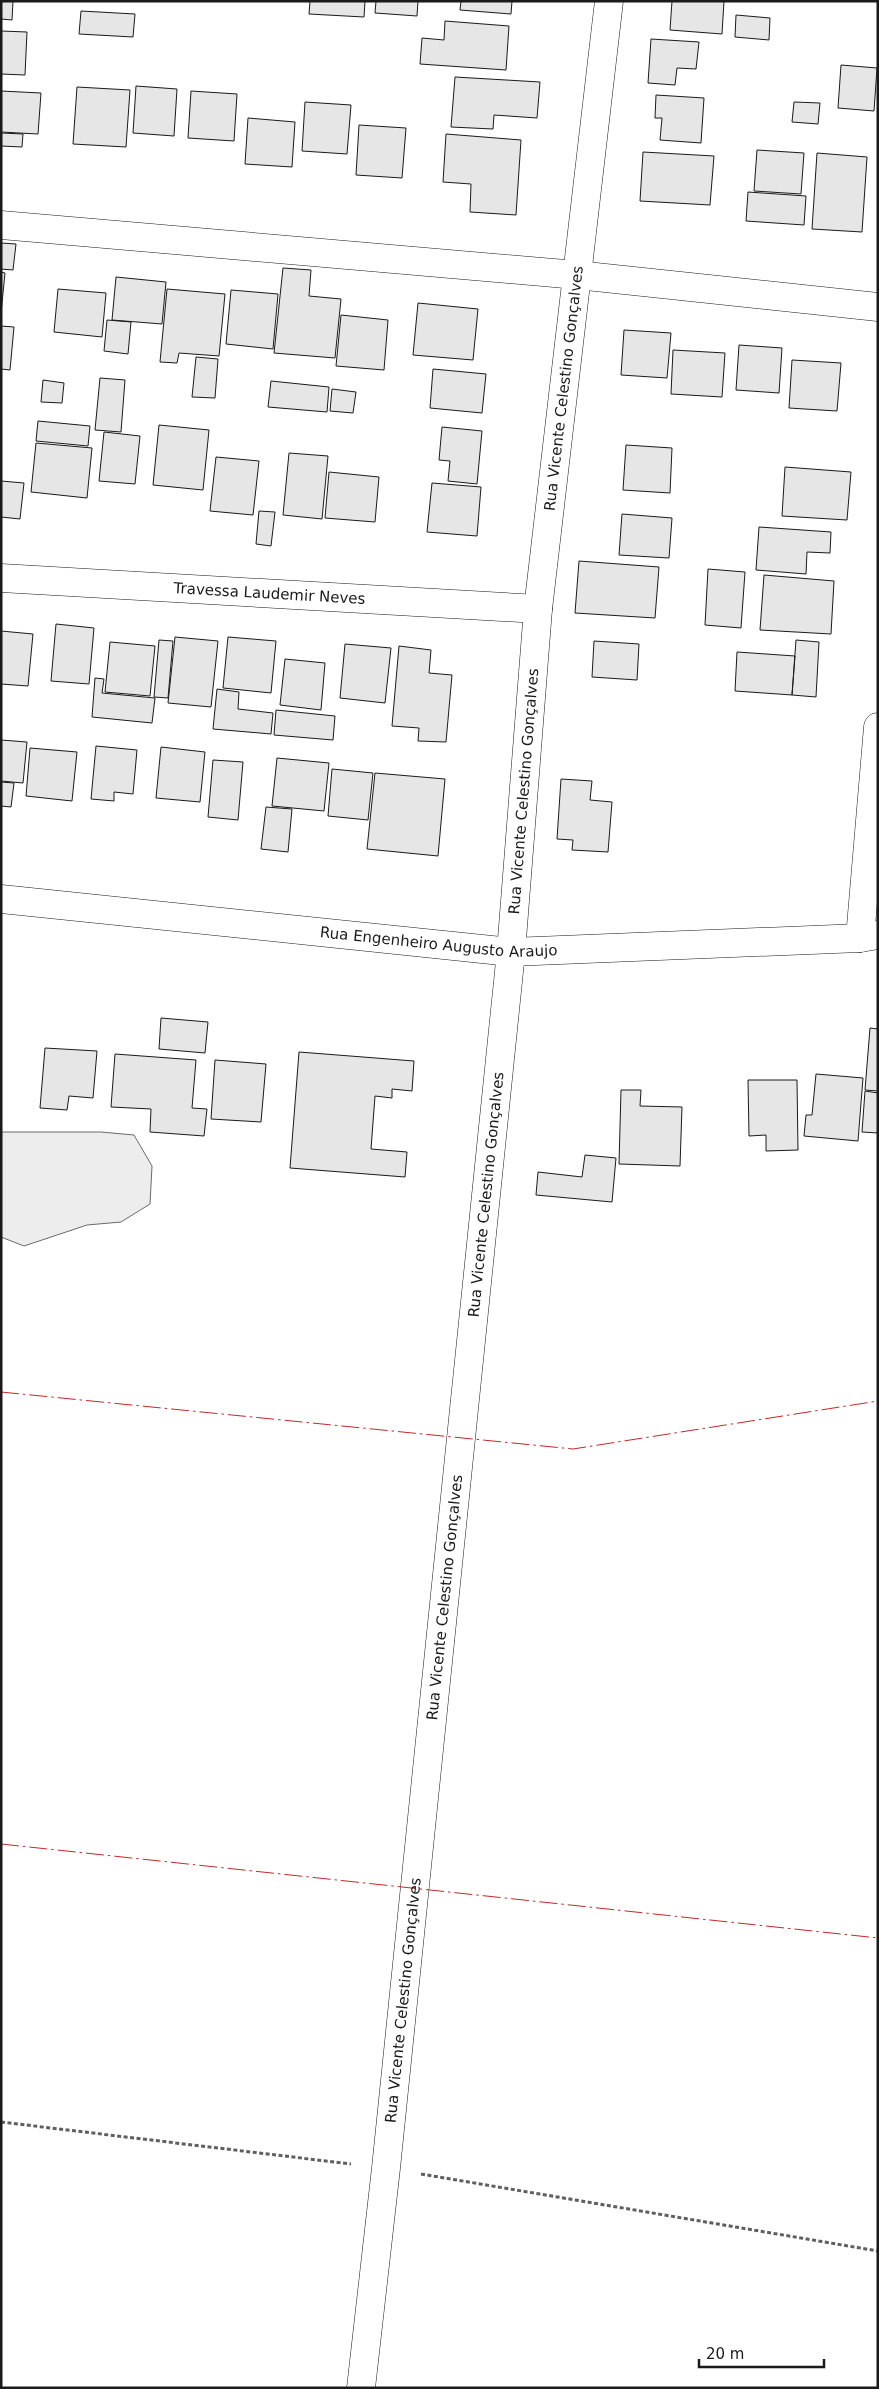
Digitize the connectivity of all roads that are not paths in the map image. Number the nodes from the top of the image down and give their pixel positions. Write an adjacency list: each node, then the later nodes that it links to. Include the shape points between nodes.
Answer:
1 (609, 1): 3 (street, Rua Vicente Celestino Gonçalves)
2 (1, 225): 3 (street)
3 (577, 274): 4 (street); 6 (street, Rua Vicente Celestino Gonçalves)
4 (878, 307)
5 (1, 578): 6 (street, Travessa Laudemir Neves)
6 (538, 609): 10 (street, Rua Vicente Celestino Gonçalves)
7 (878, 727): 9 (street)
8 (1, 899): 10 (street, Rua Engenheiro Augusto Araujo)
9 (869, 936): 10 (street, Rua Engenheiro Augusto Araujo)
10 (511, 952): 11 (street, Rua Vicente Celestino Gonçalves)
11 (361, 2388)

